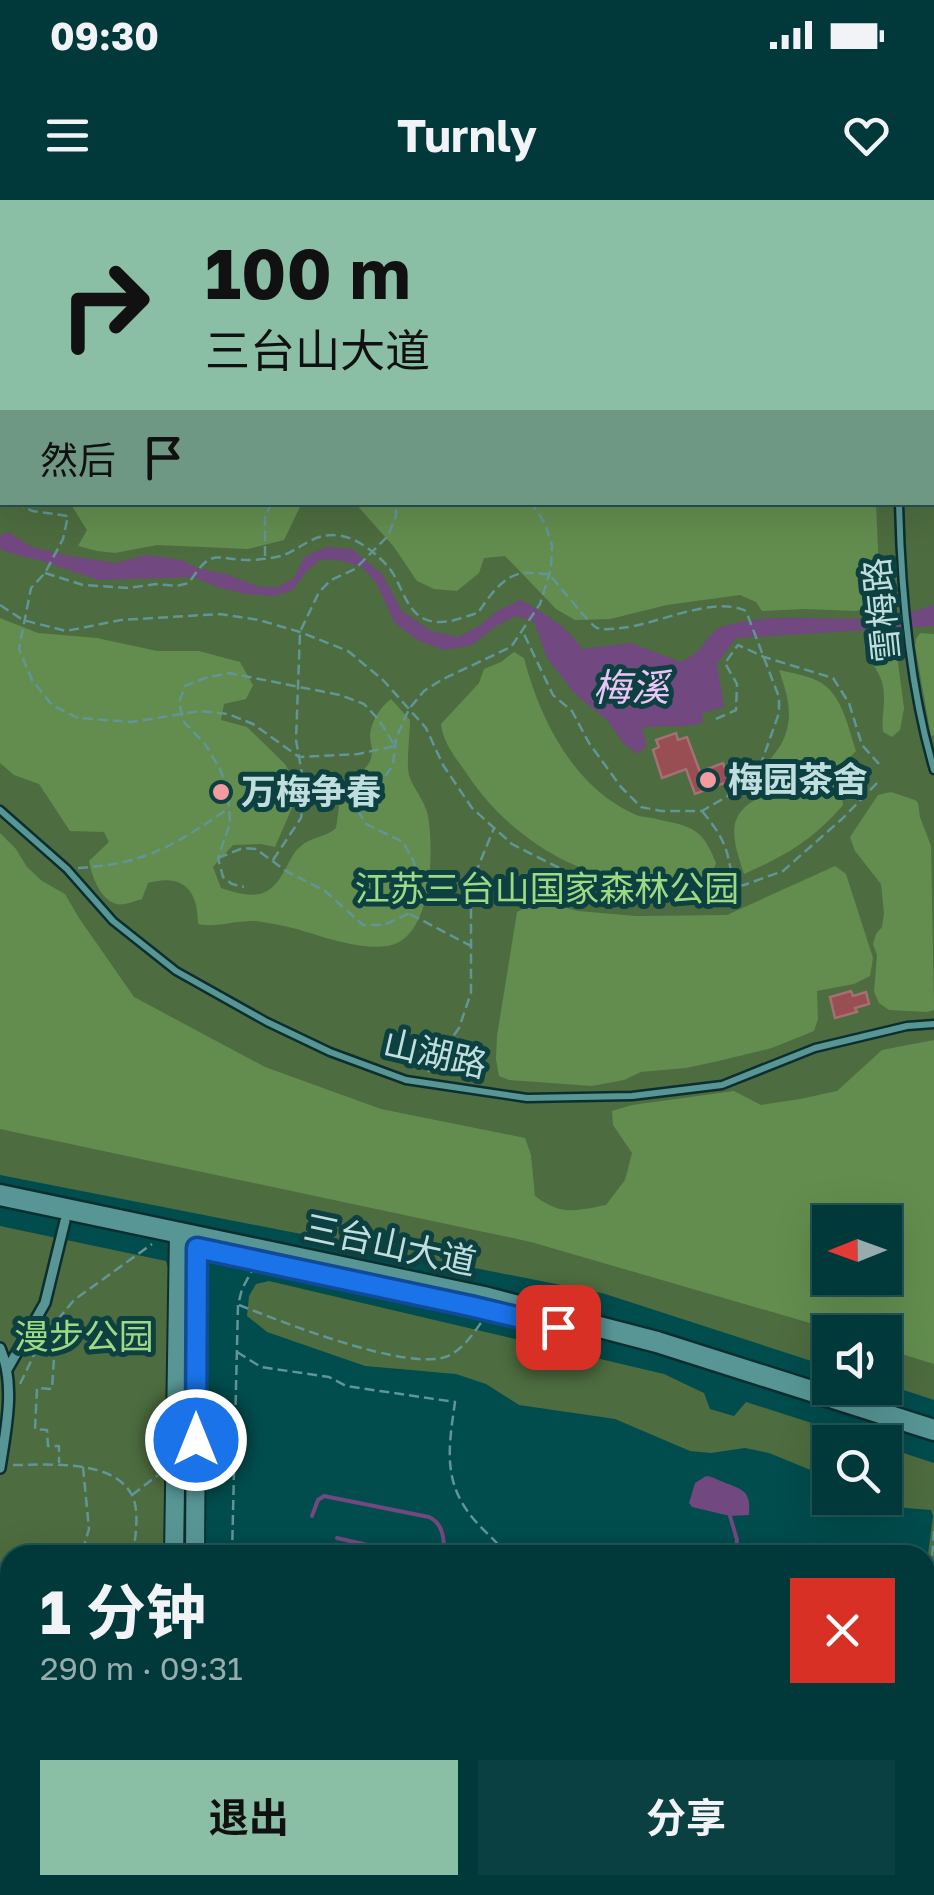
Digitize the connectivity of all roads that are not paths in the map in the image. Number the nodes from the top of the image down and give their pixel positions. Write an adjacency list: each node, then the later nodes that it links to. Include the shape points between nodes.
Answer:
1 (899, 505): 2 (lane, 雪梅路, via 910,650)
2 (934, 770)
3 (0, 810): 4 (lane, 山湖路, via 113,921 176,971 330,1052 406,1080 526,1098 632,1096 722,1085 815,1048)
4 (934, 1024)
5 (0, 1195): 8 (main road, 三台山大道)
6 (0, 1208): 7 (main road, 三台山大道)
7 (65, 1220): 8 (main road, 三台山大道); 10 (street, via 45,1303)
8 (188, 1241): 11 (main road, 三台山大道, via 484,1298 638,1337); 12 (main road, 三台山大道, via 660,1352); 14 (street); 15 (street)
9 (0, 1348): 10 (street)
10 (8, 1368): 13 (street)
11 (934, 1430)
12 (934, 1440)
13 (0, 1466)
14 (174, 1545)
15 (195, 1545)

